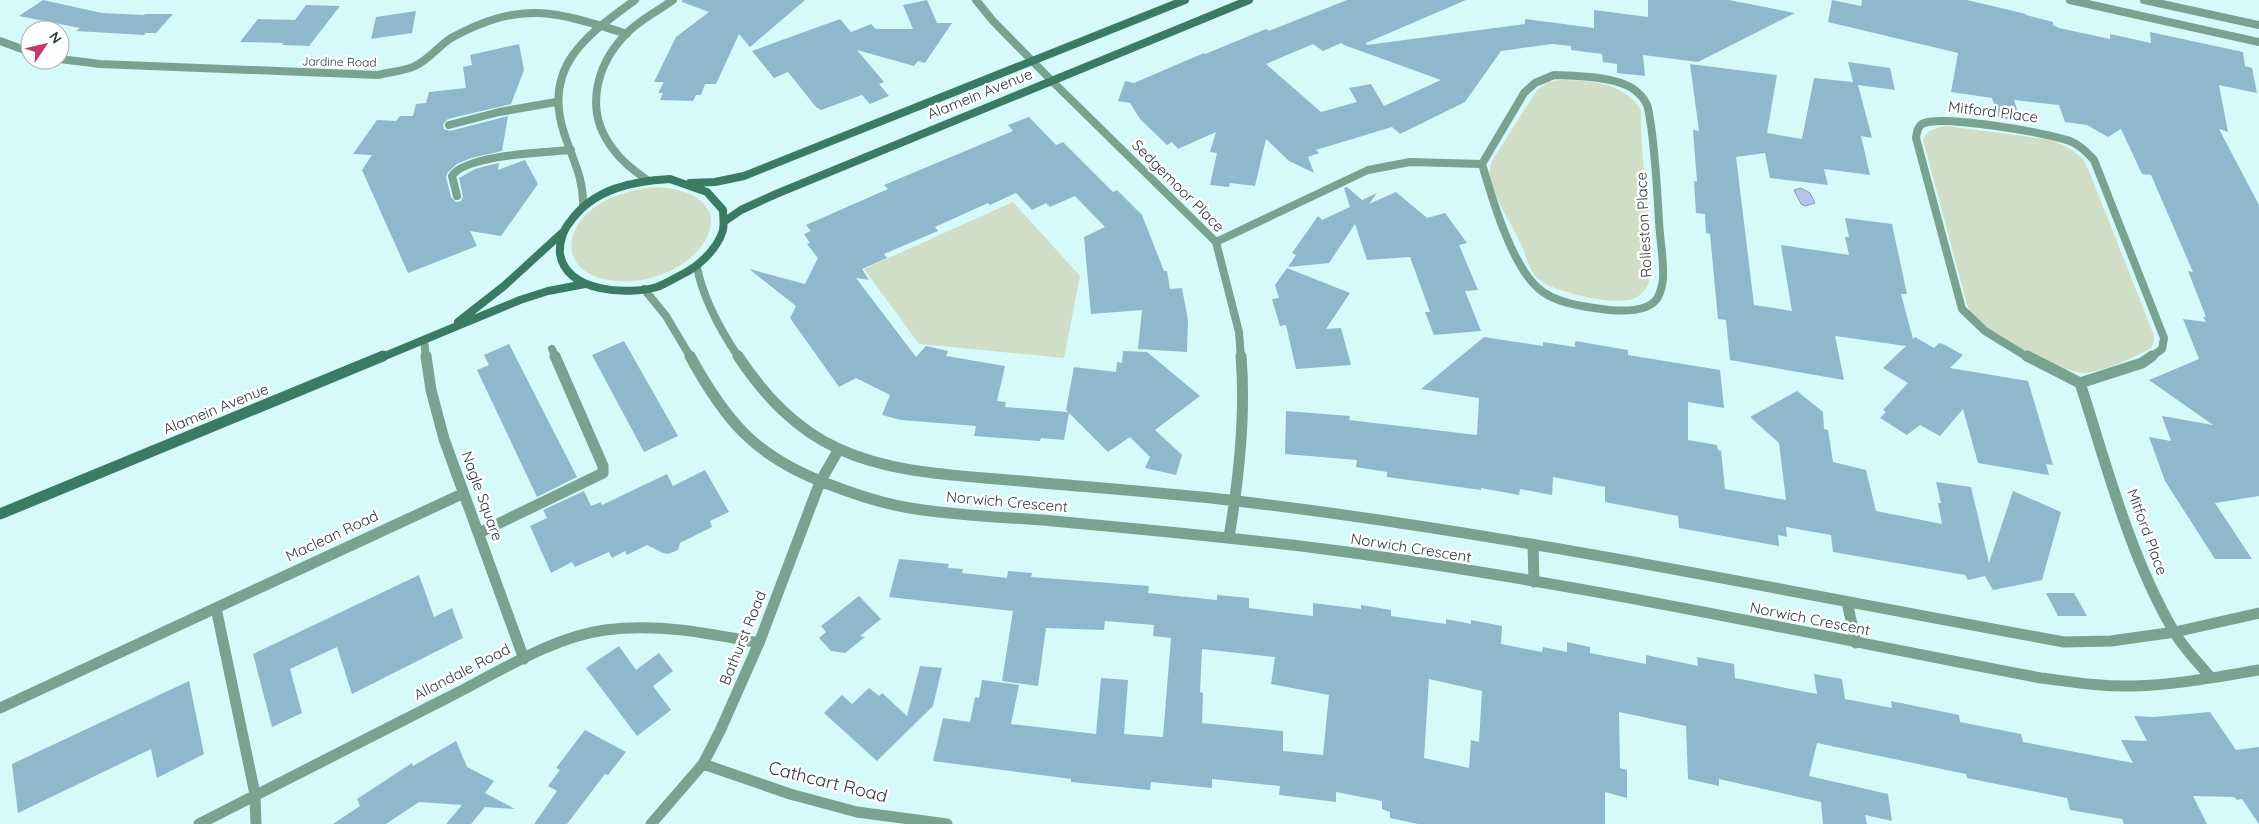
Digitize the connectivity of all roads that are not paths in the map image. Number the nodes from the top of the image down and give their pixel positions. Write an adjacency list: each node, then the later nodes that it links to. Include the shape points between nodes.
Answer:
1 (635, 0): 8 (street)
2 (673, 0): 10 (street)
3 (976, 0): 15 (street, Sedgemoor Place, via 986,14)
4 (1185, 0): 15 (street, Alamein Avenue)
5 (1249, 0): 16 (street, Alamein Avenue)
6 (2070, 0): 12 (street)
7 (2144, 0): 9 (street)
8 (600, 25): 10 (street, Jardine Road); 14 (street, Jardine Road, via 543,8 509,9 489,16 452,37 415,66 378,75 110,65); 17 (street, via 567,62 558,82)
9 (2259, 25)
10 (627, 34): 21 (street, via 608,57 597,78 594,99 607,141 623,162)
11 (0, 41): 13 (street)
12 (2259, 42)
13 (20, 48)
14 (70, 60)
15 (1034, 60): 16 (street, Sedgemoor Place); 22 (street, Alamein Avenue, via 744,176)
16 (1052, 80): 25 (street, Alamein Avenue, via 757,202); 27 (street, Sedgemoor Place)
17 (556, 102): 18 (street); 19 (street)
18 (449, 125)
19 (571, 150): 23 (street, via 505,157 469,165 452,176); 24 (street, via 583,180)
20 (1482, 164): 20 (street, Rolleston Place, via 1524,93 1542,79 1554,75 1587,77 1617,82 1637,91 1648,106 1651,121 1663,277 1658,300 1646,308 1624,310 1561,301 1538,288 1511,242 1490,194); 27 (street, via 1411,161 1368,170)
21 (647, 180): 22 (street, via 670,179); 24 (street, via 624,184)
22 (690, 183): 25 (street, via 708,192 720,205)
23 (457, 196)
24 (583, 206): 26 (street)
25 (725, 221): 28 (street, via 722,237 712,253)
26 (562, 233): 29 (street, via 560,256 565,267); 31 (street, Alamein Avenue, via 498,291)
27 (1216, 242): 38 (street, Sedgemoor Place, via 1239,332 1244,394)
28 (697, 267): 30 (street, via 673,281); 35 (street, Norwich Crescent, via 710,308 758,386 780,410)
29 (584, 284): 30 (street, via 612,291); 31 (street, Alamein Avenue, via 520,300)
30 (644, 289): 36 (street, Norwich Crescent, via 670,318 718,404 742,433 774,459)
31 (442, 333): 32 (street, Alamein Avenue)
32 (424, 340): 37 (street, Nagle Square, via 426,369); 39 (street, Alamein Avenue)
33 (552, 348): 40 (street, via 603,466 602,472)
34 (2080, 383): 34 (street, Mitford Place, via 1994,338 1970,321 1962,309 1916,138 1919,126 1944,121 2052,136 2076,144 2094,160 2164,338 2162,349 2142,363); 47 (street, Mitford Place, via 2132,538 2155,595)
35 (839, 449): 36 (street, Bathurst Road); 38 (street, Norwich Crescent, via 892,466 942,474)
36 (820, 482): 41 (street, Norwich Crescent, via 909,508); 48 (street, Bathurst Road)
37 (462, 494): 40 (street, Nagle Square); 45 (street, Maclean Road)
38 (1235, 501): 41 (street, Sedgemoor Place); 42 (street, Norwich Crescent, via 1423,526)
39 (0, 514)
40 (479, 533): 50 (street, Nagle Square)
41 (1229, 537): 43 (street, Norwich Crescent)
42 (1533, 545): 43 (street); 44 (street, Norwich Crescent)
43 (1534, 582): 49 (street, Norwich Crescent)
44 (1846, 602): 47 (street, Norwich Crescent, via 2064,642 2111,641); 49 (street)
45 (216, 608): 53 (street, Maclean Road); 55 (street)
46 (2259, 613): 47 (street, Norwich Crescent)
47 (2175, 632): 52 (street, Mitford Place)
48 (759, 643): 50 (street, Allandale Road, via 701,631 647,626 580,636); 54 (street, Bathurst Road)
49 (1856, 643): 52 (street, Norwich Crescent, via 2089,684 2146,685)
50 (524, 659): 55 (street, Allandale Road)
51 (2259, 670): 52 (street, Norwich Crescent)
52 (2211, 678)
53 (0, 708)
54 (703, 764): 58 (street, Bathurst Road); 59 (street, Cathcart Road, via 790,794 857,812)
55 (255, 794): 56 (street, Allandale Road); 57 (street)
56 (198, 824)
57 (256, 824)
58 (651, 824)
59 (947, 824)

